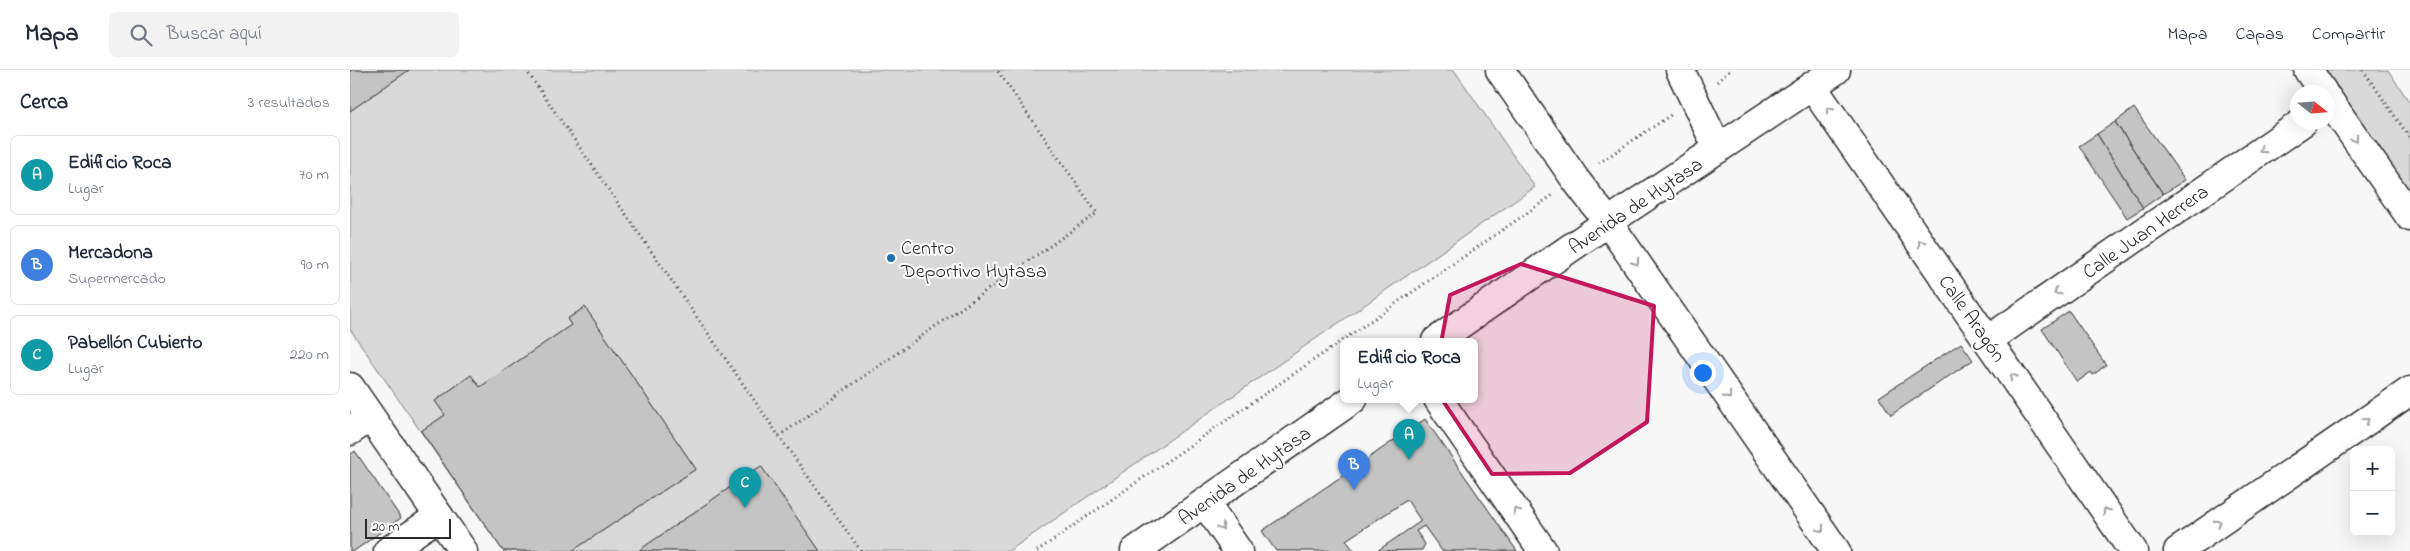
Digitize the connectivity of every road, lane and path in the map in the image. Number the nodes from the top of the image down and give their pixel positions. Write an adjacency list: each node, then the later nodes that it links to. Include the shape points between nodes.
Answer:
1 (526, 70): 28 (path)
2 (997, 70): 28 (path, via 1097,213)
3 (1500, 70): 16 (street)
4 (1680, 70): 11 (street)
5 (1730, 70): 11 (path)
6 (1836, 70): 10 (street, Avenida de Hytasa)
7 (2308, 70): 9 (street)
8 (2363, 70): 14 (path)
9 (2318, 85)
10 (1812, 86): 15 (street, Avenida de Hytasa); 21 (street, Calle Aragón, one-way to 10)
11 (1694, 99): 15 (street); 16 (path)
12 (2335, 111): 17 (street, one-way to 17)
13 (2291, 130): 21 (street, Calle Juan Herrera, one-way to 21)
14 (2410, 138)
15 (1718, 149): 18 (street, Avenida de Hytasa)
16 (1575, 179): 18 (street); 19 (path)
17 (2410, 217)
18 (1608, 222): 20 (street, Avenida de Hytasa); 38 (street, one-way to 38)
19 (1345, 338)
20 (1440, 338)
21 (1988, 340): 39 (street, Calle Aragón, one-way to 21)
22 (1340, 341): 34 (path)
23 (350, 387): 27 (street)
24 (2410, 391): 40 (street, one-way to 24)
25 (1347, 403): 29 (street, Avenida de Hytasa)
26 (1441, 403): 37 (street, one-way to 26)
27 (360, 424): 30 (street)
28 (779, 436): 33 (path)
29 (1205, 503): 35 (street, Avenida de Hytasa); 36 (street, one-way to 36)
30 (439, 516): 31 (street); 32 (street)
31 (388, 551)
32 (463, 551)
33 (861, 551)
34 (1037, 551)
35 (1135, 551)
36 (1238, 551)
37 (1543, 551)
38 (1836, 551)
39 (2133, 551)
40 (2178, 551)

